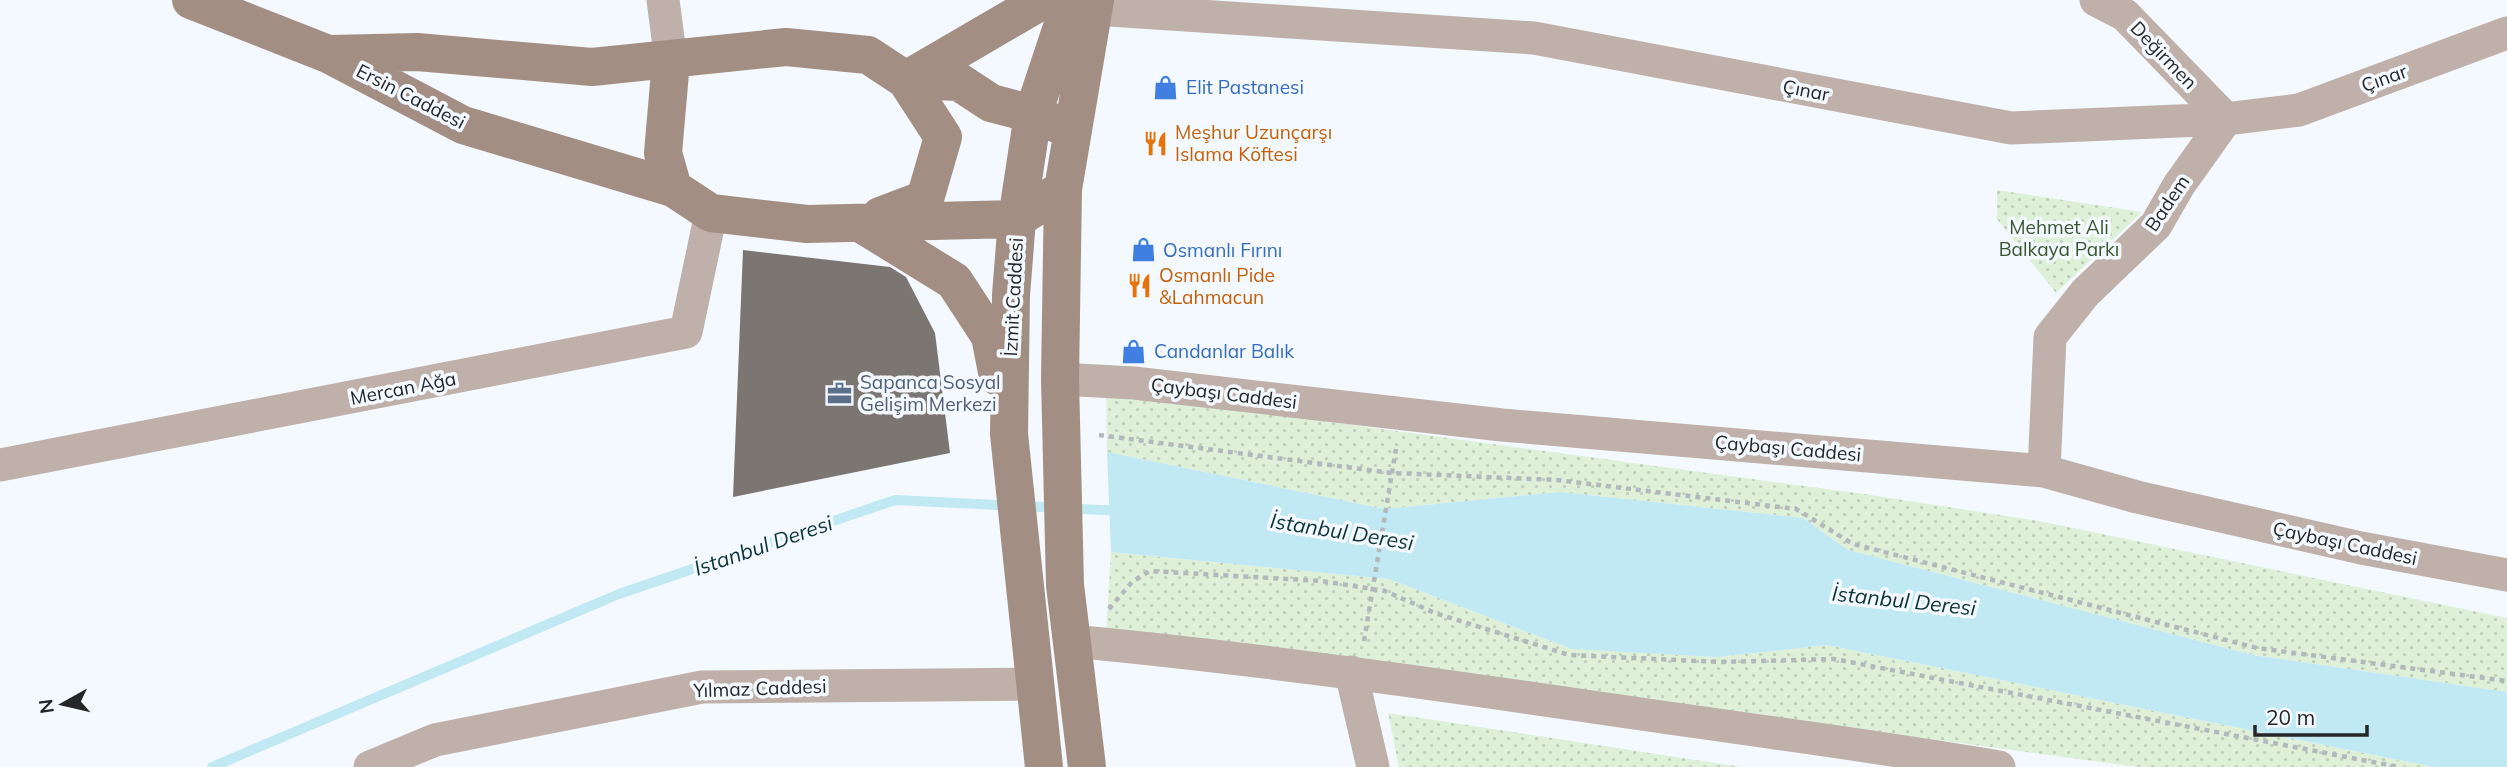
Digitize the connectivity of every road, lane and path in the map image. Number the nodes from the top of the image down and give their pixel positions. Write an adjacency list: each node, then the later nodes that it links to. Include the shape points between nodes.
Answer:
1 (191, 0): 7 (street, Ersin Caddesi)
2 (663, 0): 8 (street)
3 (1043, 0): 9 (street)
4 (2096, 0): 11 (street, Değirmen, via 2125,15)
5 (1087, 3): 10 (street, İzmit Caddesi); 11 (street, Çınar, via 1534,38 2011,128); 12 (street)
6 (2507, 33): 11 (street, Çınar, via 2299,110)
7 (328, 54): 8 (street, via 417,52 592,67); 13 (street, Ersin Caddesi, via 463,125)
8 (671, 61): 9 (street, via 786,47 868,55); 13 (street, via 663,153)
9 (906, 80): 10 (street, via 958,82 991,103); 17 (street, via 943,138 925,199)
10 (1033, 114): 12 (street); 16 (street, İzmit Caddesi)
11 (2226, 119): 22 (street, Badem, via 2156,225 2085,293 2050,337)
12 (1072, 130): 14 (street)
13 (673, 188): 15 (street, Ersin Caddesi)
14 (1063, 190): 16 (street); 18 (street)
15 (712, 213): 17 (street, via 807,225); 21 (street, Mercan Ağa, via 686,332)
16 (1017, 219): 17 (street); 20 (street, İzmit Caddesi)
17 (860, 223): 20 (street, via 954,281 990,336)
18 (1060, 379): 19 (street); 22 (street, Çaybaşı Caddesi, via 1134,383 1502,425)
19 (1074, 432): 23 (path); 27 (street, via 1065,585)
20 (1009, 434): 30 (street, İzmit Caddesi)
21 (0, 464)
22 (2044, 471): 24 (street, Çaybaşı Caddesi, via 2348,545)
23 (1392, 473): 25 (path); 29 (path, via 1557,480 1796,509 1853,544 2258,648)
24 (2507, 575)
25 (1373, 589): 26 (path, via 1322,581 1150,571 1113,601); 28 (path); 36 (path, via 1570,655 1720,662 1834,659)
26 (1104, 618)
27 (1071, 641): 28 (street); 33 (street)
28 (1356, 673): 34 (street); 35 (street)
29 (2507, 681)
30 (1034, 684): 31 (street, Yılmaz Caddesi, via 702,687 435,740); 32 (street, İzmit Caddesi)
31 (370, 767)
32 (1044, 767)
33 (1087, 767)
34 (1373, 767)
35 (1999, 767)
36 (2399, 767)

